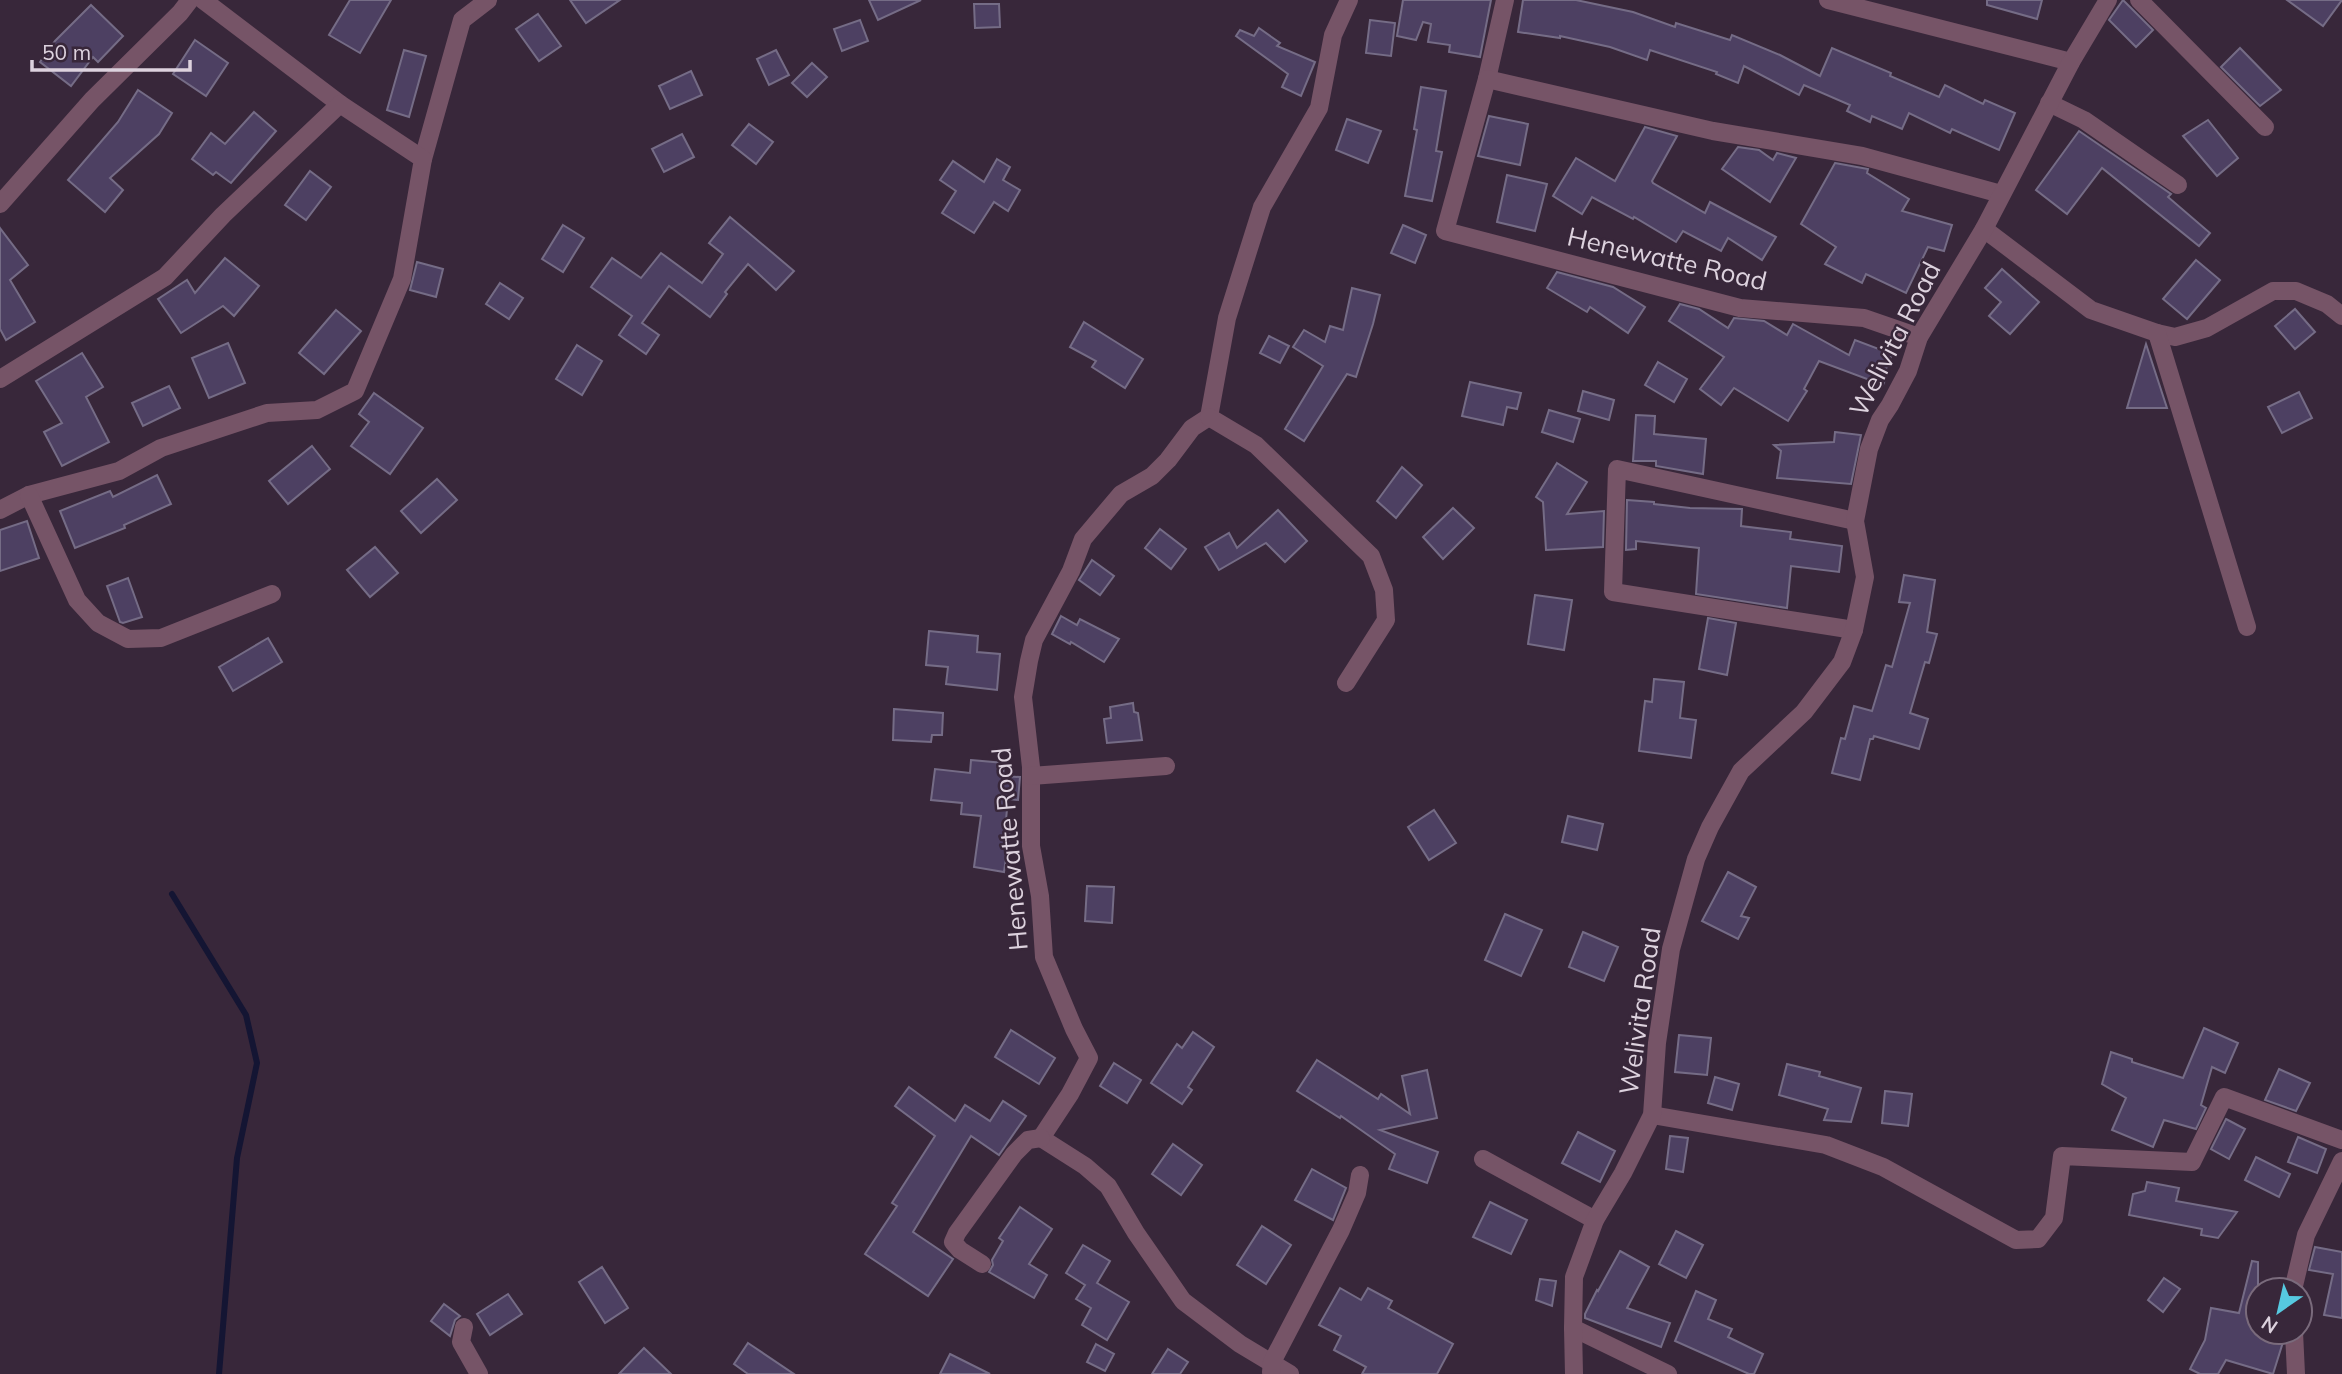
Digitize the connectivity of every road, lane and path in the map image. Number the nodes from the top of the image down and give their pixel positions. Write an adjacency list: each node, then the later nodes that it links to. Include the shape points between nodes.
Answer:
1 (190, 0): 17 (street, via 92,100)
2 (204, 0): 12 (street)
3 (488, 0): 14 (street, via 461,20)
4 (1349, 0): 23 (street, via 1333,35 1319,108 1262,206 1227,318)
5 (1505, 0): 10 (street)
6 (1828, 0): 9 (street)
7 (2108, 0): 9 (street, Welivita Road)
8 (2139, 0): 13 (street)
9 (2071, 62): 11 (street, Welivita Road)
10 (1487, 79): 16 (street, via 1713,131 1862,156); 21 (street, Henewatte Road, via 1445,231 1740,308 1864,318)
11 (2049, 103): 15 (street, via 2084,120); 16 (street, Welivita Road)
12 (340, 104): 14 (street); 22 (street, via 165,277)
13 (2265, 127)
14 (423, 159): 24 (street, via 402,279 355,391 317,410 267,413 161,448 119,471)
15 (2178, 185)
16 (2001, 194): 18 (street, Welivita Road)
17 (0, 204)
18 (1984, 229): 20 (street, via 2091,310); 21 (street, Welivita Road)
19 (2342, 316): 20 (street, via 2297,291 2273,291 2207,328 2175,337)
20 (2157, 333): 28 (street)
21 (1919, 337): 26 (street, Welivita Road, via 1908,371 1873,439)
22 (0, 379)
23 (1209, 417): 30 (street, via 1256,445 1371,556 1384,590 1386,620); 32 (street, Henewatte Road, via 1192,428 1152,476 1122,495 1083,539 1034,640 1029,661 1023,697)
24 (29, 495): 25 (street); 27 (street, via 77,600 98,623 128,639 161,638)
25 (0, 510)
26 (1855, 521): 29 (street, Welivita Road, via 1865,577); 29 (street, via 1617,469 1613,592)
27 (272, 594)
28 (2247, 627)
29 (1854, 630): 33 (street, Welivita Road, via 1842,662 1804,712 1741,771 1696,859 1671,949)
30 (1346, 683)
31 (1166, 766): 32 (street)
32 (1031, 776): 34 (street, Henewatte Road, via 1031,846 1044,957 1089,1058)
33 (1652, 1115): 35 (street, via 1826,1145 1882,1167 2016,1240 2038,1239 2054,1218 2062,1156 2192,1162 2224,1097); 39 (street, Welivita Road)
34 (1041, 1138): 40 (street, via 1028,1140 1014,1154 957,1233 953,1242); 45 (street, via 1108,1186 1183,1301)
35 (2342, 1140)
36 (1483, 1159): 39 (street)
37 (2342, 1161): 41 (street, via 2306,1235)
38 (1360, 1175): 45 (street, via 1341,1230)
39 (1595, 1220): 43 (street, Welivita Road, via 1574,1276)
40 (982, 1264)
41 (2296, 1276)
42 (464, 1327): 46 (street, via 461,1342)
43 (1573, 1328): 48 (street, Welivita Road); 49 (street)
44 (2295, 1346): 50 (street)
45 (1271, 1368): 47 (street)
46 (479, 1374)
47 (1290, 1374)
48 (1574, 1374)
49 (1668, 1374)
50 (2296, 1374)

